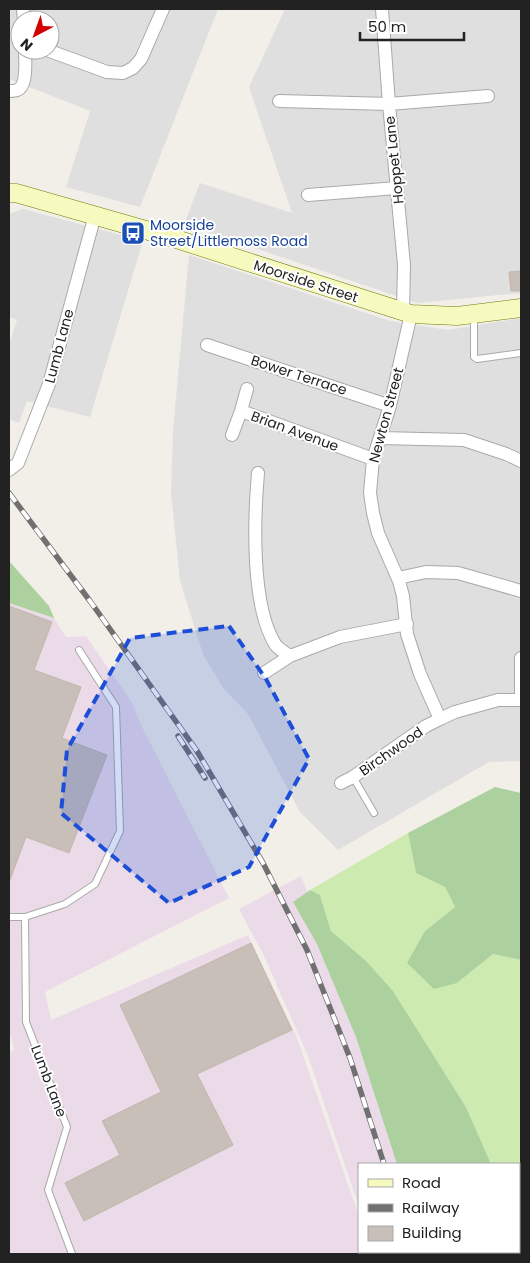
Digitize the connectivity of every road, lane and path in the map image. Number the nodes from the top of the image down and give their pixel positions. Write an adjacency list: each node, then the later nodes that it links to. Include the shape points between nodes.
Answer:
1 (162, 9): 3 (street, via 141,59 124,73 107,72)
2 (382, 9): 8 (street, Hoppet Lane)
3 (60, 55)
4 (25, 60): 5 (street, via 22,87)
5 (9, 91)
6 (488, 96): 8 (street)
7 (279, 101): 8 (street)
8 (389, 104): 9 (street, Hoppet Lane)
9 (397, 188): 11 (street); 14 (street, Hoppet Lane)
10 (9, 193): 12 (street, Moorside Street)
11 (308, 195)
12 (95, 215): 14 (street, Moorside Street); 25 (street, Lumb Lane, via 49,384)
13 (521, 308): 15 (street, Moorside Street)
14 (407, 313): 15 (street, Moorside Street); 19 (street, Newton Street)
15 (474, 314): 17 (lane, via 474,358)
16 (208, 345): 19 (street, Bower Terrace)
17 (521, 353)
18 (247, 389): 20 (street)
19 (390, 406): 22 (street, Newton Street)
20 (240, 411): 21 (street, Brian Avenue); 23 (street, Brian Avenue)
21 (232, 435)
22 (380, 438): 23 (street, Newton Street); 24 (street, via 464,440)
23 (373, 459): 27 (street, Newton Street, via 372,513)
24 (521, 462)
25 (13, 466)
26 (258, 473): 31 (street, via 256,562 262,612 276,646)
27 (398, 578): 28 (street, via 426,572 458,573); 29 (street, Newton Street)
28 (521, 591)
29 (407, 624): 31 (street, via 340,637); 35 (street, Newton Street, via 407,634 420,674)
30 (79, 650): 40 (lane, via 116,707 120,831 94,884 64,904)
31 (290, 656): 33 (street)
32 (521, 658): 34 (street)
33 (264, 673)
34 (521, 700): 35 (street, via 498,700)
35 (440, 719): 36 (street, Birchwood)
36 (353, 777): 37 (street, Birchwood); 38 (lane)
37 (341, 783)
38 (374, 813)
39 (9, 917): 40 (lane)
40 (25, 917): 41 (lane, Lumb Lane, via 26,1022 68,1127 48,1190)
41 (72, 1254)

